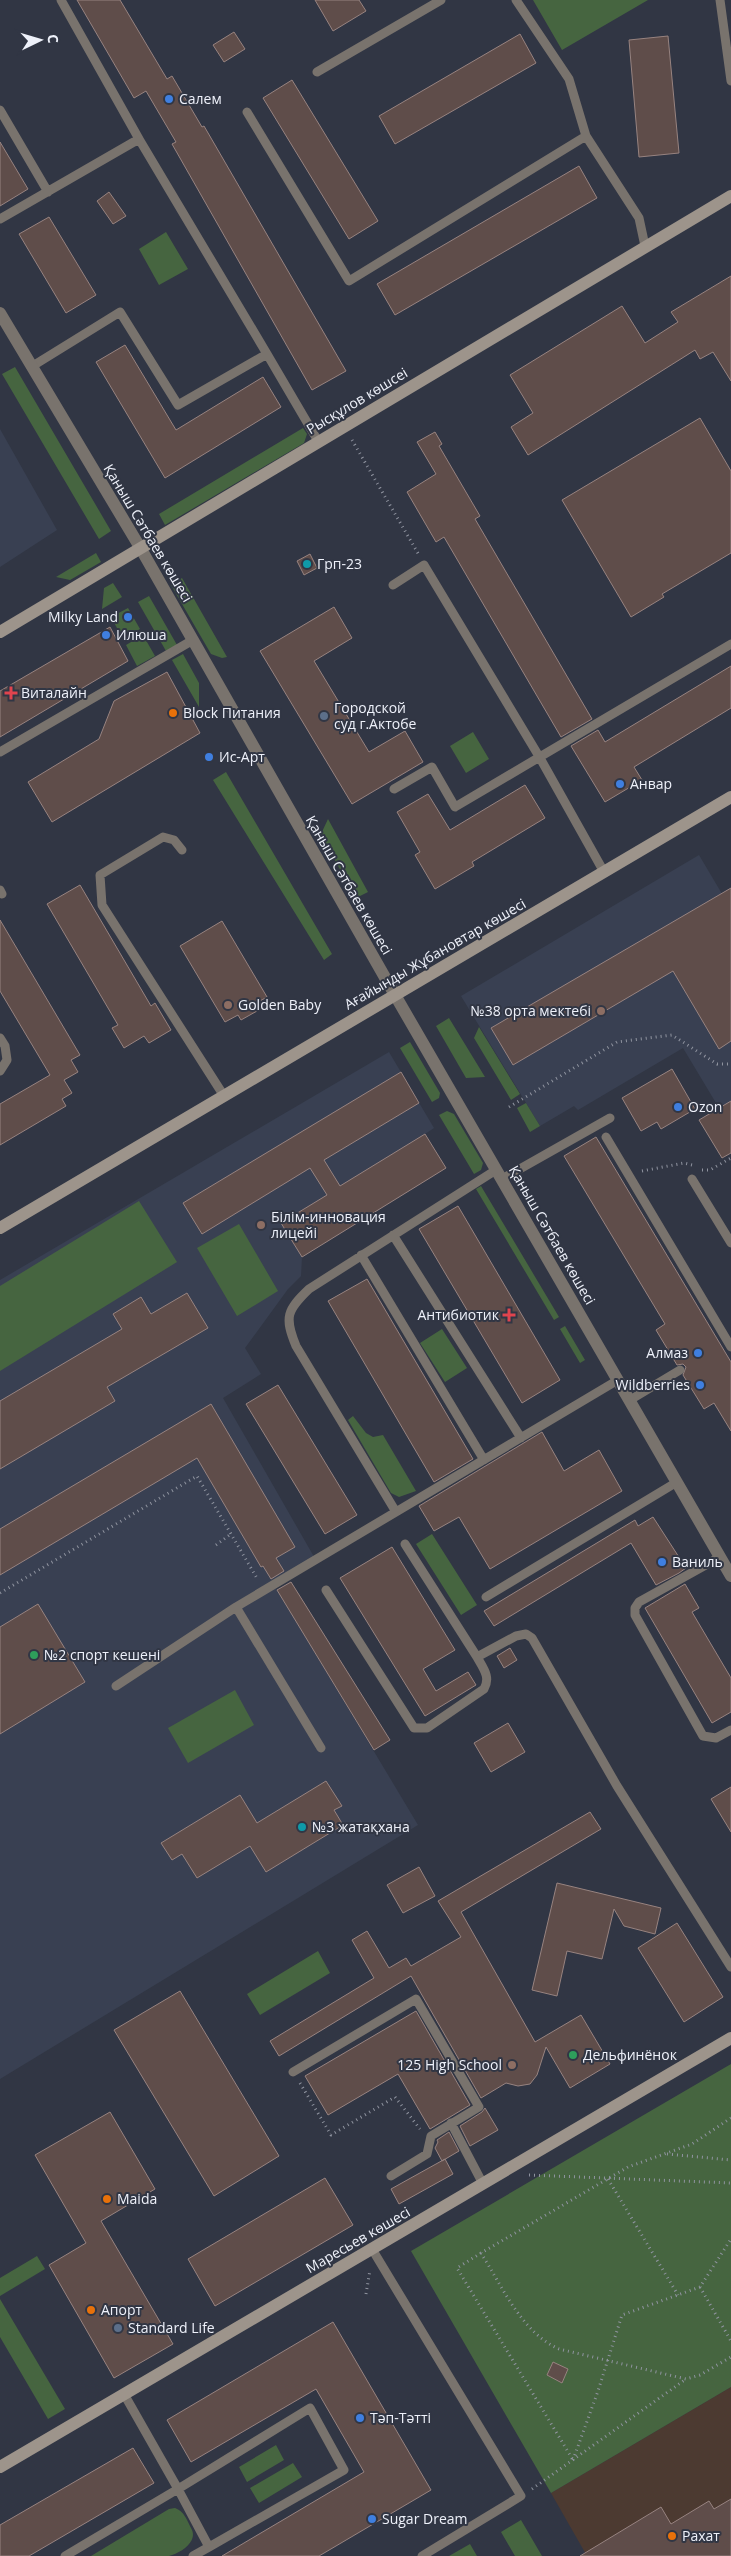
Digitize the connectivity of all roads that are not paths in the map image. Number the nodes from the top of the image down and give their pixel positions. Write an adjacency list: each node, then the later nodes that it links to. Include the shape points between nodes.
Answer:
1 (61, 0): 10 (lane)
2 (441, 0): 5 (lane)
3 (516, 0): 9 (lane, via 568,79)
4 (720, 0): 6 (lane)
5 (317, 72)
6 (731, 81)
7 (0, 110): 11 (lane)
8 (247, 112): 9 (lane, via 349,281)
9 (586, 136): 14 (lane, via 639,218)
10 (139, 139): 11 (lane); 16 (lane)
11 (48, 192): 13 (lane)
12 (731, 196): 14 (street, Рысқұлов көшсеі)
13 (0, 219)
14 (645, 246): 18 (street, Рысқұлов көшсеі)
15 (0, 313): 17 (street, Қаныш Сәтбаев көшесі)
16 (267, 354): 17 (lane, via 178,405 120,312); 18 (lane)
17 (31, 367): 19 (street, Қаныш Сәтбаев көшесі)
18 (318, 441): 19 (street, Рысқұлов көшсеі)
19 (141, 549): 21 (street, Рысқұлов көшсеі); 22 (street, Қаныш Сәтбаев көшесі)
20 (393, 585): 25 (lane, via 424,565)
21 (0, 632)
22 (193, 640): 24 (lane); 30 (street, Қаныш Сәтбаев көшесі)
23 (731, 644): 25 (lane)
24 (0, 752)
25 (540, 758): 26 (lane, via 455,807 432,767); 29 (lane)
26 (394, 789)
27 (731, 798): 29 (street, Ағайынды Жұбановтар көшесі)
28 (182, 850): 33 (lane, via 174,840 163,838 100,875 99,892 102,905)
29 (604, 872): 30 (street, Ағайынды Жұбановтар көшесі)
30 (395, 995): 33 (street, Ағайынды Жұбановтар көшесі); 36 (street, Қаныш Сәтбаев көшесі)
31 (0, 1038): 32 (lane, via 7,1060)
32 (0, 1072)
33 (224, 1096): 38 (street, Ағайынды Жұбановтар көшесі)
34 (610, 1118): 36 (lane)
35 (606, 1137): 42 (lane)
36 (499, 1175): 39 (lane); 44 (street, Қаныш Сәтбаев көшесі)
37 (692, 1179): 40 (lane)
38 (0, 1228)
39 (393, 1235): 41 (lane); 46 (lane)
40 (731, 1243)
41 (362, 1255): 47 (lane); 49 (lane, via 309,1289 292,1306 287,1324 296,1346)
42 (728, 1343)
43 (680, 1370): 45 (lane)
44 (618, 1380): 45 (street, Қаныш Сәтбаев көшесі); 46 (lane)
45 (630, 1400): 48 (street, Қаныш Сәтбаев көшесі)
46 (521, 1438): 47 (lane)
47 (484, 1460): 49 (lane)
48 (677, 1482): 51 (street, Қаныш Сәтбаев көшесі); 54 (lane)
49 (396, 1512): 55 (lane)
50 (405, 1544): 56 (lane)
51 (720, 1557): 52 (street, Қаныш Сәтбаев көшесі); 58 (lane, via 639,1602 635,1615 703,1736 716,1738)
52 (731, 1576)
53 (326, 1590): 56 (lane, via 414,1728 427,1728 484,1689 488,1683 487,1675)
54 (486, 1597)
55 (236, 1606): 57 (lane); 59 (lane)
56 (477, 1657): 60 (lane, via 516,1636 526,1634 532,1638 617,1786)
57 (116, 1686)
58 (731, 1730)
59 (321, 1748)
60 (731, 1967)
61 (731, 2038): 65 (street, Маресьев көшесі)
62 (293, 2072): 63 (lane, via 416,1999 479,2107)
63 (451, 2123): 64 (lane, via 431,2136 427,2154); 65 (lane)
64 (392, 2176)
65 (484, 2184): 66 (street, Маресьев көшесі)
66 (372, 2249): 67 (street, Маресьев көшесі); 73 (lane, via 521,2496)
67 (124, 2394): 68 (street, Маресьев көшесі); 69 (lane)
68 (0, 2468)
69 (178, 2489): 70 (lane); 70 (lane, via 310,2408 344,2470); 71 (lane)
70 (209, 2547): 72 (lane)
71 (65, 2556)
72 (193, 2556)
73 (422, 2556)

